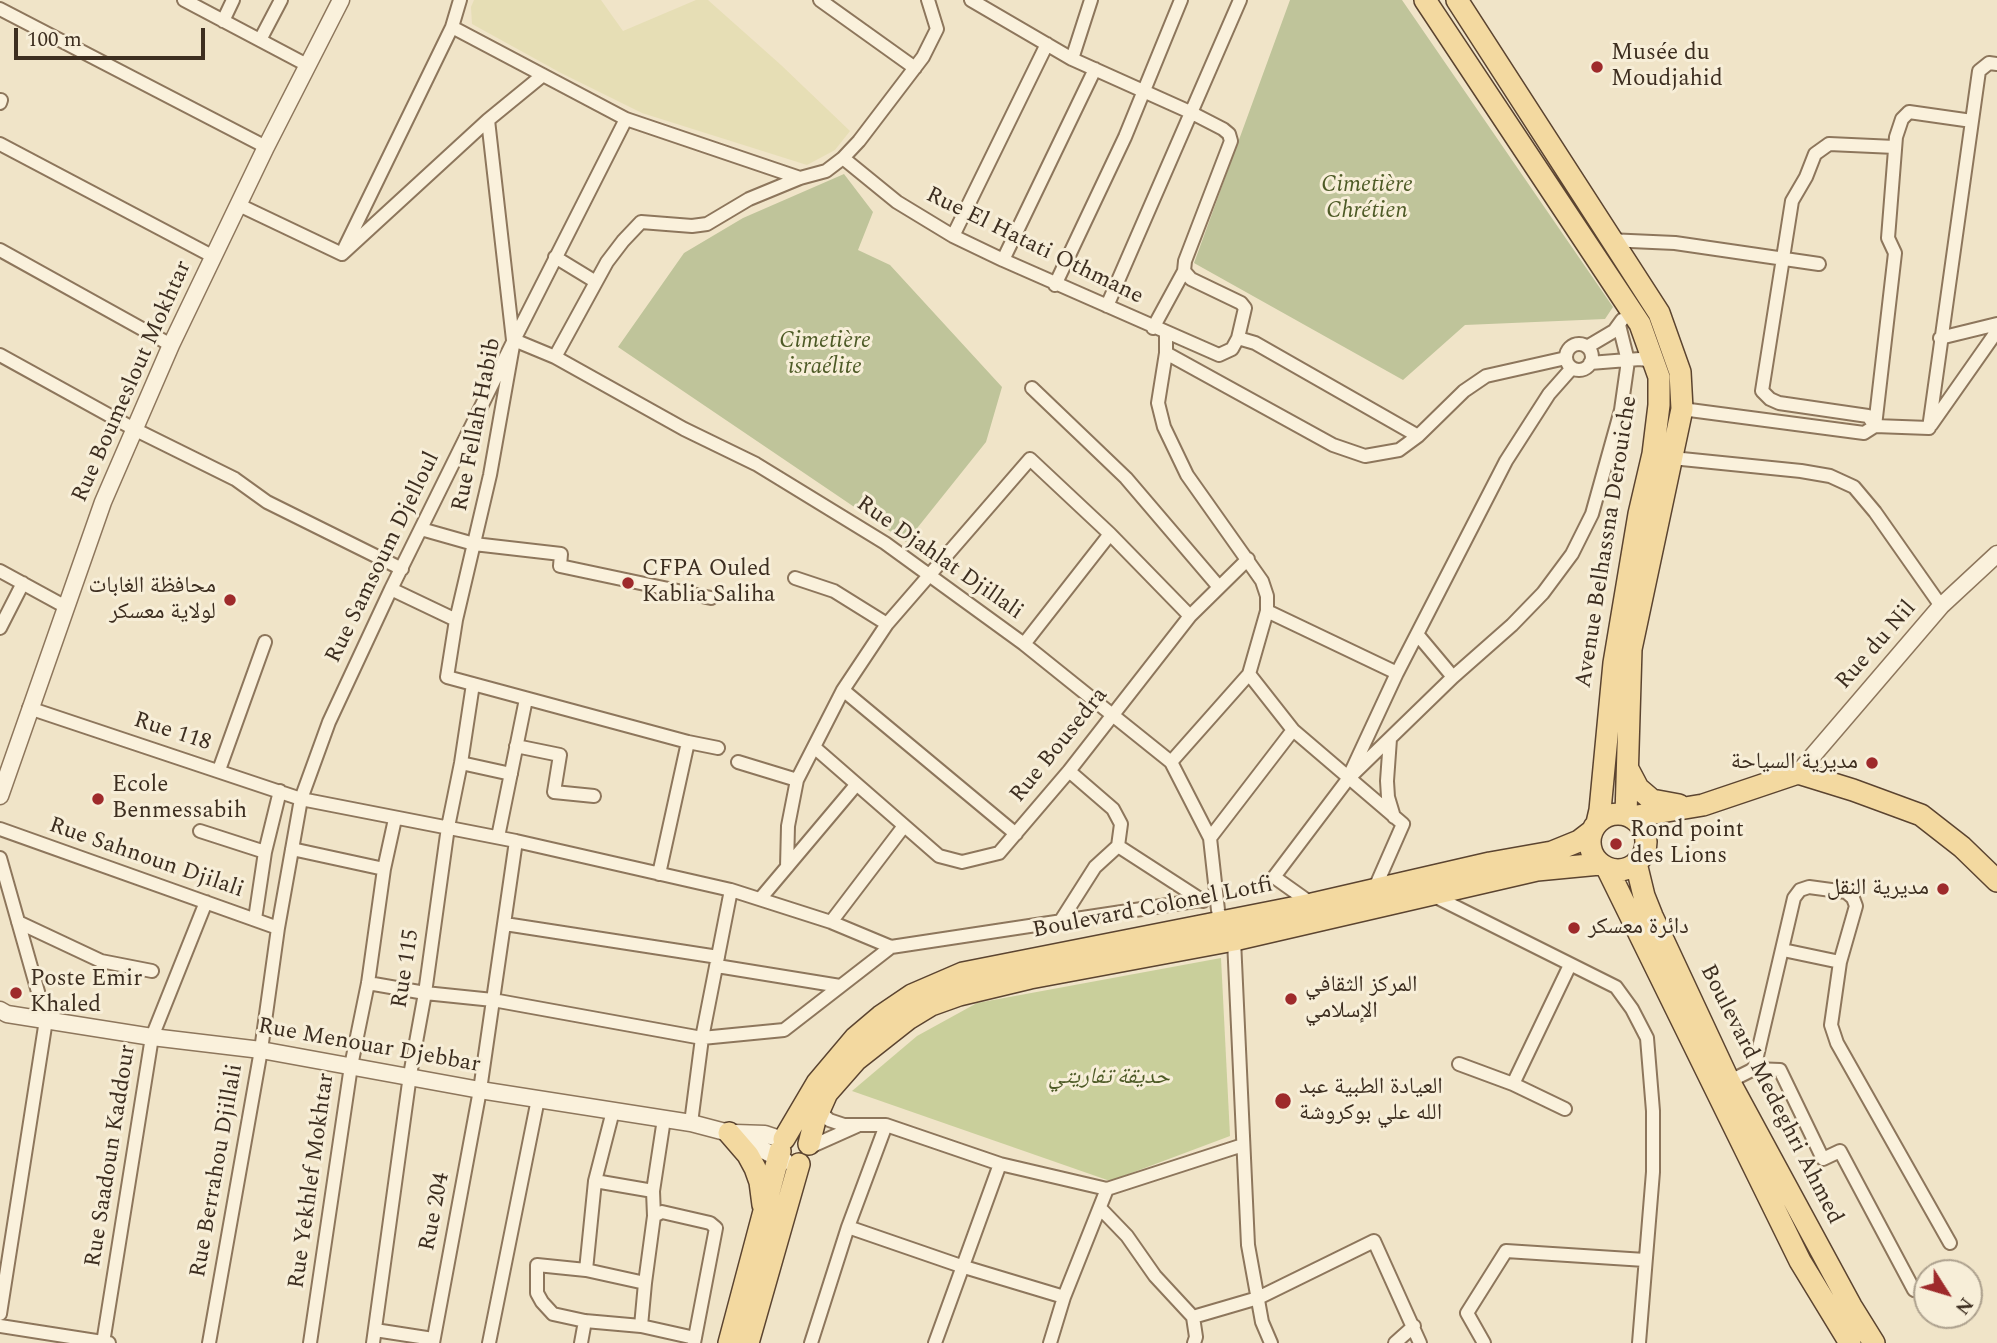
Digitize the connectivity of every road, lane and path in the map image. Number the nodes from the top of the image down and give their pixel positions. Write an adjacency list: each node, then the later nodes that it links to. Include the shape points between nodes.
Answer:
1 (184, 0): 15 (street)
2 (233, 0): 15 (street)
3 (281, 0): 17 (street)
4 (341, 0): 21 (street, Rue Boumeslout Mokhtar)
5 (460, 0): 16 (street)
6 (820, 0): 22 (street)
7 (928, 0): 22 (street, via 937,29)
8 (971, 0): 18 (street)
9 (1091, 0): 19 (street)
10 (1181, 0): 25 (street)
11 (1240, 0): 26 (street)
12 (1424, 0): 38 (main road, Avenue Belhassna Derouiche)
13 (1457, 0): 37 (main road, Avenue Belhassna Derouiche)
14 (0, 9): 31 (street)
15 (223, 21): 17 (street)
16 (452, 27): 24 (street); 40 (street)
17 (260, 40): 21 (street)
18 (1047, 44): 19 (street); 36 (street)
19 (1072, 59): 23 (street)
20 (1997, 64): 29 (street, via 1989,63 1979,71)
21 (307, 65): 31 (street, Rue Boumeslout Mokhtar)
22 (915, 68): 33 (street)
23 (1095, 69): 25 (street); 44 (street)
24 (542, 75): 27 (street); 28 (street)
25 (1142, 90): 26 (street); 48 (street)
26 (1190, 112): 46 (street, via 1223,129 1231,141); 49 (street)
27 (626, 119): 34 (street); 42 (street, Rue Fellah Habib)
28 (488, 120): 40 (street); 57 (street)
29 (1972, 121): 32 (street, via 1909,112 1902,119); 56 (street)
30 (0, 144): 41 (street)
31 (266, 147): 35 (street, Rue Boumeslout Mokhtar)
32 (1895, 147): 43 (street, via 1829,144 1815,154 1793,201); 69 (street, via 1888,238 1895,253)
33 (843, 158): 34 (street, via 826,171); 36 (street, Rue El Hatati Othmane, via 883,193)
34 (800, 178): 47 (street, via 749,199 707,224 641,222)
35 (239, 205): 40 (street); 41 (street, Rue Boumeslout Mokhtar)
36 (953, 236): 44 (street, Rue El Hatati Othmane)
37 (1611, 239): 38 (street); 43 (street); 68 (main road, Avenue Belhassna Derouiche, via 1659,313 1680,372)
38 (1587, 244): 50 (main road, Avenue Belhassna Derouiche)
39 (0, 250): 58 (street)
40 (342, 254)
41 (214, 257): 58 (street, Rue Boumeslout Mokhtar)
42 (555, 257): 47 (street); 57 (street, Rue Fellah Habib)
43 (1783, 259): 45 (street); 69 (street, via 1762,391 1779,403 1868,416)
44 (1003, 260): 48 (street, Rue El Hatati Othmane)
45 (1819, 264)
46 (1184, 271): 52 (street); 55 (street, via 1241,303 1245,308)
47 (596, 282): 62 (street)
48 (1055, 285): 49 (street, Rue El Hatati Othmane)
49 (1107, 306): 52 (street, Rue El Hatati Othmane)
50 (1624, 317): 59 (street, via 1599,342); 63 (street); 64 (main road, Avenue Belhassna Derouiche, via 1640,324)
51 (1997, 324): 56 (street)
52 (1153, 328): 54 (street, Rue El Hatati Othmane)
53 (1997, 331): 70 (street)
54 (1166, 334): 55 (street, Rue El Hatati Othmane, via 1219,355 1231,349); 60 (street)
55 (1238, 338): 72 (street, via 1255,343)
56 (1940, 338): 70 (street)
57 (513, 340): 62 (street, Rue Djahlat Djillali); 74 (street, Rue Samsoum Djelloul); 76 (street, Rue Fellah Habib)
58 (171, 345): 71 (street, Rue Boumeslout Mokhtar)
59 (1587, 347): 65 (street, via 1574,345 1568,350); 66 (street)
60 (1166, 353): 72 (street, via 1332,445 1365,456 1399,450); 78 (street, via 1158,403 1164,427 1187,475)
61 (0, 355): 71 (street)
62 (555, 357): 81 (street, Rue Djahlat Djillali, via 756,464)
63 (1628, 361): 64 (street); 66 (street); 99 (street, via 1621,410 1592,514 1572,554 1544,593)
64 (1654, 361): 132 (main road, Avenue Belhassna Derouiche, via 1659,377 1653,454 1614,663 1601,810)
65 (1569, 363): 66 (street, via 1584,369); 72 (street, via 1486,376); 94 (street, via 1506,461)
66 (1590, 363)
67 (1032, 388): 84 (street, via 1126,478)
68 (1682, 409): 69 (street, via 1864,433); 73 (main road, Avenue Belhassna Derouiche)
69 (1875, 426): 70 (street)
70 (1929, 428)
71 (134, 429): 79 (street); 88 (street, Rue Boumeslout Mokhtar)
72 (1418, 436)
73 (1672, 458): 87 (street, via 1801,471 1854,487); 114 (main road, Avenue Belhassna Derouiche, via 1631,649)
74 (421, 529): 76 (street); 79 (street, Rue Samsoum Djelloul)
75 (1111, 534): 81 (street, via 1030,459); 90 (street); 96 (street)
76 (474, 544): 86 (street, via 561,554 560,566); 91 (street, Rue Fellah Habib)
77 (1997, 554): 87 (street, Rue du Nil)
78 (1248, 559): 84 (street, Rue Bousedra); 89 (street, via 1262,581)
79 (402, 569): 85 (street, Rue Samsoum Djelloul)
80 (0, 570): 83 (street)
81 (930, 576): 92 (street); 96 (street, Rue Djahlat Djillali)
82 (795, 578): 92 (street, via 834,591)
83 (23, 583): 88 (street); 93 (street)
84 (1219, 587): 90 (street, Rue Bousedra)
85 (391, 589): 91 (street); 125 (street, Rue Samsoum Djelloul, via 329,722)
86 (711, 598)
87 (1941, 606): 117 (street, Rue du Nil)
88 (66, 607): 103 (street, Rue Boumeslout Mokhtar)
89 (1267, 611): 97 (street); 98 (street)
90 (1191, 615): 104 (street, Rue Bousedra)
91 (456, 620): 100 (street, Rue Fellah Habib, via 447,677)
92 (887, 624): 101 (street)
93 (0, 628)
94 (1418, 634): 97 (street); 99 (street)
95 (265, 642): 115 (street)
96 (1024, 644): 104 (street, Rue Djahlat Djillali)
97 (1397, 673): 119 (street)
98 (1249, 674): 105 (street); 112 (street)
99 (1453, 677): 106 (street)
100 (473, 684): 102 (street); 113 (street, Rue 115)
101 (842, 690): 109 (street); 135 (street)
102 (526, 699): 107 (street); 108 (street)
103 (29, 708): 115 (street, Rue 118); 123 (street, Rue Boumeslout Mokhtar)
104 (1113, 715): 112 (street, Rue Djahlat Djillali); 116 (street, Rue Bousedra)
105 (1293, 730): 119 (street); 137 (street)
106 (1390, 739): 119 (street); 128 (street, via 1387,781)
107 (688, 743): 110 (street); 147 (street)
108 (516, 746): 118 (street); 124 (street, via 560,755 554,792)
109 (814, 747): 120 (street); 121 (street)
110 (718, 748)
111 (738, 762): 120 (street)
112 (1171, 762): 137 (street, Rue Djahlat Djillali)
113 (461, 763): 118 (street); 131 (street, Rue 115)
114 (1628, 769): 126 (main road, via 1638,788 1652,800); 127 (main road, Avenue Belhassna Derouiche)
115 (219, 770): 122 (street, Rue 118)
116 (1069, 771): 135 (street, Rue Bousedra); 139 (street, via 1113,809 1121,824)
117 (1798, 773): 126 (main road); 148 (main road, via 1921,815)
118 (511, 774): 136 (street)
119 (1348, 779): 128 (street); 155 (street, via 1274,877)
120 (797, 780): 145 (street, via 788,826)
121 (856, 785): 130 (street); 145 (street)
122 (280, 791): 125 (street, Rue 118); 141 (street)
123 (0, 796)
124 (594, 796)
125 (301, 799): 129 (street, Rue 118); 140 (street, Rue Berrahou Djillali)
126 (1703, 805): 127 (main road); 142 (main road, via 1671,823)
127 (1629, 816): 132 (main road, via 1611,815); 142 (main road, via 1643,829)
128 (1394, 817): 150 (street, via 1403,824)
129 (395, 819): 131 (street, Rue 118); 146 (street, Rue Yekhlef Mokhtar)
130 (904, 825): 135 (street, Rue Bousedra, via 939,856 962,862 999,853); 158 (street)
131 (448, 827): 136 (street, Rue 118); 171 (street, Rue 115)
132 (1595, 827): 144 (main road, via 1591,849); 150 (main road, Boulevard Colonel Lotfi, via 1579,841 1552,852)
133 (0, 829): 154 (street, Rue Sahnoun Djilali)
134 (200, 831): 141 (street)
135 (1016, 834)
136 (498, 837): 138 (street, Rue 118)
137 (1210, 838): 161 (street, Rue Djahlat Djillali)
138 (516, 841): 147 (street, Rue 118); 160 (street, Rue 204)
139 (1118, 846): 153 (street); 159 (street, via 1095,867)
140 (292, 849): 146 (street); 162 (street, Rue Berrahou Djillali)
141 (265, 852): 156 (street)
142 (1641, 854): 144 (main road, via 1623,870); 183 (main road, Boulevard Medeghri Ahmed, via 1644,896)
143 (0, 858): 157 (street)
144 (1604, 866): 151 (main road, Boulevard Colonel Lotfi, via 1537,870); 183 (main road, Boulevard Medeghri Ahmed)
145 (787, 867): 152 (street)
146 (384, 869): 169 (street, Rue Yekhlef Mokhtar)
147 (659, 874): 149 (street, Rue 118)
148 (1997, 881)
149 (731, 890): 152 (street, Rue 118); 165 (street)
150 (1374, 890): 155 (main road, Boulevard Colonel Lotfi)
151 (1432, 895): 161 (main road, Boulevard Colonel Lotfi); 167 (street)
152 (760, 899): 158 (street, Rue 118)
153 (1201, 900): 159 (street); 161 (street)
154 (206, 902): 156 (street, Rue Sahnoun Djilali); 175 (street, Rue Saadoun Kaddour)
155 (1312, 904): 161 (main road, Boulevard Colonel Lotfi)
156 (255, 919): 162 (street, Rue Sahnoun Djilali)
157 (18, 922): 168 (street, via 101,961); 174 (street)
158 (831, 922): 163 (street, Rue 118)
159 (1059, 922): 163 (street)
160 (505, 924): 165 (street); 172 (street, Rue 204)
161 (1224, 924): 186 (main road, Boulevard Colonel Lotfi, via 931,1006 856,1060 836,1081); 194 (street, Rue Djahlat Djillali); 195 (main road, Boulevard Colonel Lotfi, via 964,973 934,984 855,1038 817,1083)
162 (278, 928): 177 (street, Rue Berrahou Djillali)
163 (891, 947): 170 (street)
164 (1783, 950): 166 (street); 166 (street, via 1794,898 1800,890 1846,892 1856,906); 180 (street)
165 (717, 961): 170 (street); 176 (street)
166 (1840, 962): 204 (street, via 1831,1025 1837,1043)
167 (1570, 965): 182 (street); 205 (street, via 1616,987 1647,1038 1653,1172)
168 (152, 971)
169 (368, 983): 171 (street); 179 (street, Rue Yekhlef Mokhtar)
170 (840, 986): 176 (street, via 784,1030)
171 (425, 993): 172 (street); 181 (street, Rue 115)
172 (493, 1000): 176 (street); 184 (street, Rue 204)
173 (0, 1010): 174 (street, Rue Menouar Djebbar)
174 (46, 1020): 175 (street, Rue Menouar Djebbar); 212 (street)
175 (152, 1037): 177 (street, Rue Menouar Djebbar); 221 (street, Rue Saadoun Kaddour)
176 (702, 1038): 190 (street)
177 (261, 1050): 179 (street, Rue Menouar Djebbar); 222 (street, Rue Berrahou Djillali)
178 (1459, 1065): 182 (street)
179 (351, 1066): 181 (street, Rue Menouar Djebbar); 223 (street, Rue Yekhlef Mokhtar)
180 (1754, 1069): 183 (street); 209 (street, via 1780,1070 1823,1159 1840,1151)
181 (410, 1075): 184 (street, Rue Menouar Djebbar); 218 (street, Rue 115)
182 (1513, 1084): 187 (street)
183 (1722, 1085): 237 (main road, Boulevard Medeghri Ahmed, via 1800,1261); 238 (main road, Boulevard Medeghri Ahmed)
184 (480, 1090): 185 (street, Rue Menouar Djebbar); 220 (street, Rue 204)
185 (538, 1099): 188 (street, Rue Menouar Djebbar); 224 (street)
186 (819, 1110): 192 (street, via 829,1120); 195 (main road, Boulevard Colonel Lotfi)
187 (1564, 1110)
188 (613, 1111): 189 (street, Rue Menouar Djebbar); 197 (street)
189 (664, 1119): 190 (street, Rue Menouar Djebbar); 199 (street)
190 (691, 1123): 193 (street, Rue Menouar Djebbar)
191 (886, 1125): 192 (street); 196 (street); 203 (street)
192 (858, 1126): 195 (street)
193 (729, 1133): 195 (street, Rue Menouar Djebbar, via 765,1134); 201 (main road, via 755,1168)
194 (1243, 1144): 198 (street); 211 (street, Rue Djahlat Djillali, via 1248,1245)
195 (791, 1150): 201 (main road, Boulevard Colonel Lotfi); 227 (main road, Boulevard Colonel Lotfi)
196 (1000, 1164): 198 (street); 206 (street)
197 (595, 1181): 199 (street); 207 (street)
198 (1107, 1189): 200 (street)
199 (653, 1191): 202 (street)
200 (1100, 1208): 210 (street); 213 (street)
201 (763, 1211): 226 (main road, Boulevard Colonel Lotfi)
202 (654, 1216): 208 (street); 219 (street, via 662,1212 716,1228)
203 (848, 1227): 206 (street); 228 (street)
204 (1950, 1243)
205 (1646, 1259): 235 (street, via 1506,1251 1466,1313); 236 (street)
206 (961, 1266): 210 (street); 229 (street)
207 (586, 1270): 208 (street); 214 (street, via 537,1265 535,1273 537,1293 553,1314)
208 (645, 1283): 216 (street)
209 (1913, 1288)
210 (1064, 1297): 230 (street)
211 (1258, 1298): 213 (street); 217 (street, via 1374,1241); 232 (street, Rue Djahlat Djillali)
212 (0, 1314)
213 (1193, 1317): 231 (street)
214 (585, 1321): 216 (street); 225 (street)
215 (0, 1326): 221 (street)
216 (641, 1326): 219 (street)
217 (1413, 1326): 233 (street); 234 (street)
218 (374, 1336): 220 (street)
219 (695, 1340)
220 (433, 1341)
221 (105, 1343)
222 (209, 1343)
223 (310, 1343)
224 (489, 1343)
225 (581, 1343)
226 (729, 1343)
227 (748, 1343)
228 (811, 1343)
229 (935, 1343)
230 (1051, 1343)
231 (1194, 1343)
232 (1271, 1343)
233 (1395, 1343)
234 (1420, 1343)
235 (1484, 1343)
236 (1639, 1343)
237 (1850, 1343)
238 (1874, 1343)

